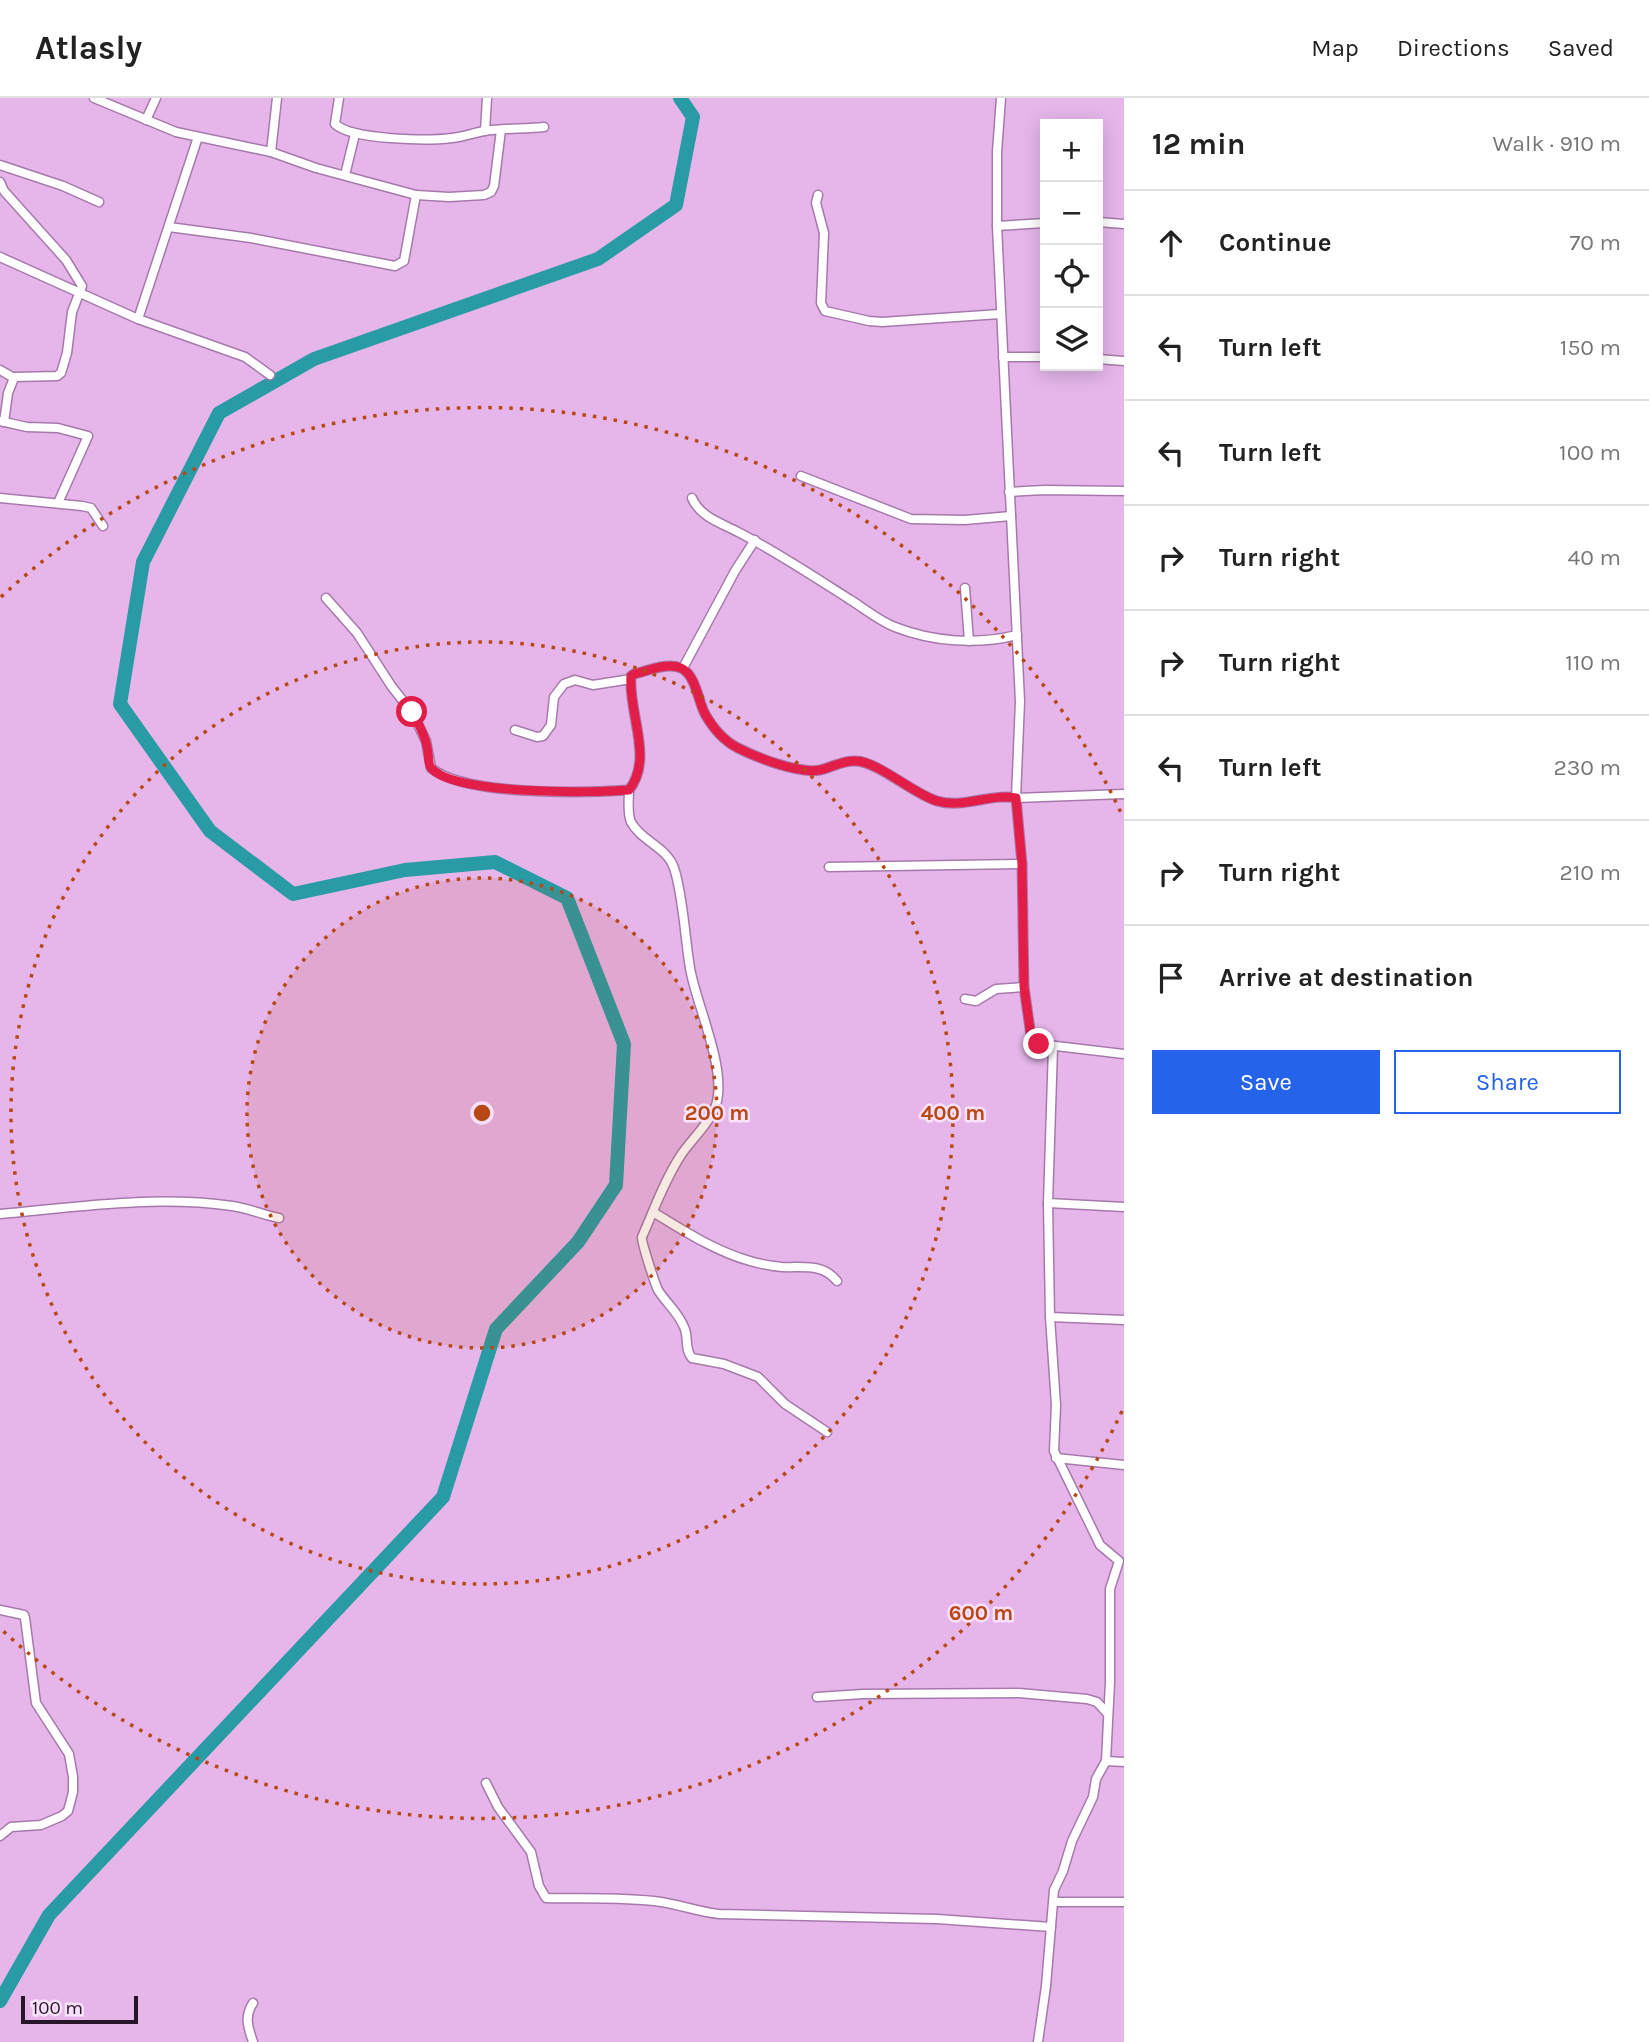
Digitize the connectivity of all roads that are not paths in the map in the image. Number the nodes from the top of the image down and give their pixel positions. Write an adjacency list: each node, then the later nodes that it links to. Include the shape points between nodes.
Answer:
1 (94, 98): 7 (street)
2 (156, 98): 7 (street)
3 (277, 98): 13 (street)
4 (339, 98): 11 (street, via 335,124)
5 (487, 98): 10 (street)
6 (1001, 98): 23 (street)
7 (146, 120): 12 (street)
8 (544, 127): 9 (street)
9 (501, 130): 10 (street); 17 (street, via 491,192)
10 (485, 131): 11 (street, via 414,140)
11 (355, 134): 15 (street)
12 (198, 137): 13 (street); 24 (street)
13 (271, 152): 15 (street)
14 (0, 166): 19 (street)
15 (345, 175): 17 (street)
16 (0, 182): 26 (street, via 81,281)
17 (415, 195): 24 (street, via 404,261 395,266)
18 (818, 195): 27 (street, via 824,233 821,303 825,311 882,322)
19 (99, 202)
20 (1103, 222): 22 (street)
21 (1040, 223): 23 (street)
22 (1124, 224)
23 (998, 226): 27 (street)
24 (169, 227): 28 (street)
25 (0, 257): 26 (street)
26 (80, 295): 28 (street); 35 (street, via 72,312 61,374)
27 (1000, 314): 29 (street)
28 (138, 318): 34 (street, via 245,357)
29 (1003, 357): 30 (street); 39 (street)
30 (1040, 357)
31 (1103, 359): 32 (street)
32 (1124, 360)
33 (0, 370): 35 (street)
34 (270, 375)
35 (14, 377): 36 (street)
36 (2, 421): 42 (street, via 88,436)
37 (801, 476): 43 (street, via 911,519)
38 (1124, 491): 39 (street)
39 (1009, 492): 43 (street)
40 (0, 498): 42 (street)
41 (692, 498): 45 (street, via 701,512)
42 (58, 503): 44 (street, via 91,508)
43 (1011, 516): 48 (street)
44 (103, 526)
45 (755, 540): 49 (street, via 893,626); 50 (street)
46 (965, 588): 49 (street)
47 (326, 598): 53 (street, via 358,633 410,708 434,771 472,784 517,789)
48 (1017, 635): 49 (street); 55 (street)
49 (969, 641)
50 (682, 668): 51 (street, via 665,667 634,674); 55 (street, via 720,736 759,758 818,770 842,762 870,764 913,792 949,804)
51 (631, 679): 52 (street, via 593,685 569,681 554,697 551,725 543,736); 53 (street, via 640,769)
52 (515, 730)
53 (629, 790): 64 (street, via 632,822 674,868 690,972 718,1089 715,1108 676,1163)
54 (1124, 794): 55 (street)
55 (1016, 798): 56 (street)
56 (1022, 864): 57 (street); 58 (street)
57 (829, 867)
58 (1024, 987): 59 (street, via 996,989 976,1001); 60 (street, via 1031,1036 1039,1044)
59 (965, 999)
60 (1053, 1047): 61 (street); 62 (street)
61 (1124, 1054)
62 (1048, 1203): 63 (street); 68 (street)
63 (1124, 1207)
64 (653, 1212): 67 (street, via 687,1234 750,1261 819,1268); 70 (street, via 641,1242 657,1289 685,1328 688,1355 758,1377 791,1409)
65 (0, 1214): 66 (street, via 66,1206 179,1202 236,1206)
66 (279, 1218)
67 (837, 1281)
68 (1050, 1317): 69 (street); 71 (street)
69 (1124, 1320)
70 (827, 1432)
71 (1056, 1458): 72 (street); 75 (street, via 1100,1545 1118,1560 1110,1589)
72 (1124, 1465)
73 (0, 1610): 79 (street, via 25,1618 36,1703 69,1754 73,1777 71,1802 62,1816 41,1825 11,1827)
74 (817, 1698): 75 (street, via 1018,1693 1092,1700)
75 (1108, 1714): 76 (street)
76 (1106, 1761): 77 (street); 80 (street, via 1054,1890)
77 (1124, 1762)
78 (486, 1783): 82 (street, via 531,1852 546,1898 634,1899 719,1914 937,1919)
79 (0, 1836)
80 (1054, 1902): 81 (street); 82 (street)
81 (1124, 1902)
82 (1051, 1927): 85 (street)
83 (253, 2003): 84 (street, via 247,2025)
84 (253, 2042)
85 (1038, 2042)

